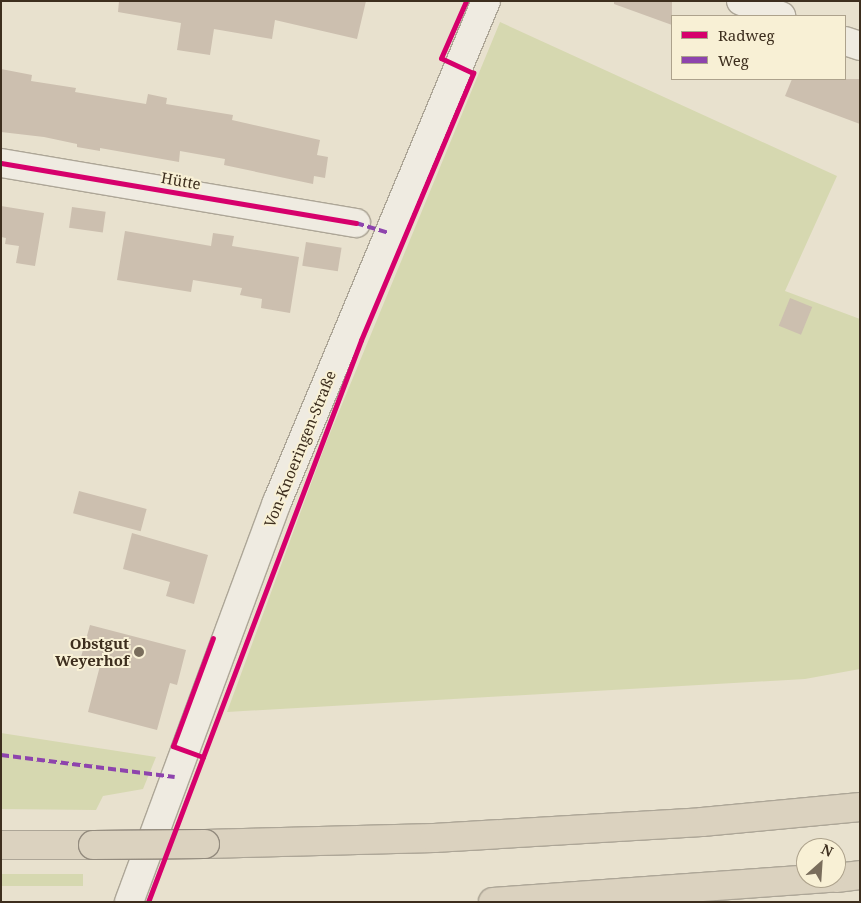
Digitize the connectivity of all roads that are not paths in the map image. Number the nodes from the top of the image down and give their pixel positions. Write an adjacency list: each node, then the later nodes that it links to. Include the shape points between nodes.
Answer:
1 (486, 1): 13 (main road, Von-Knoeringen-Straße, via 277,502)
2 (741, 1): 3 (main road)
3 (778, 15)
4 (846, 41): 5 (main road)
5 (860, 46)
6 (1, 163): 7 (main road, Hütte)
7 (356, 223)
8 (860, 807): 9 (highway, bridge, via 682,824 434,838)
9 (1, 845)
10 (860, 875): 11 (highway)
11 (846, 877)
12 (796, 880): 14 (highway)
13 (129, 902)
14 (493, 902)

